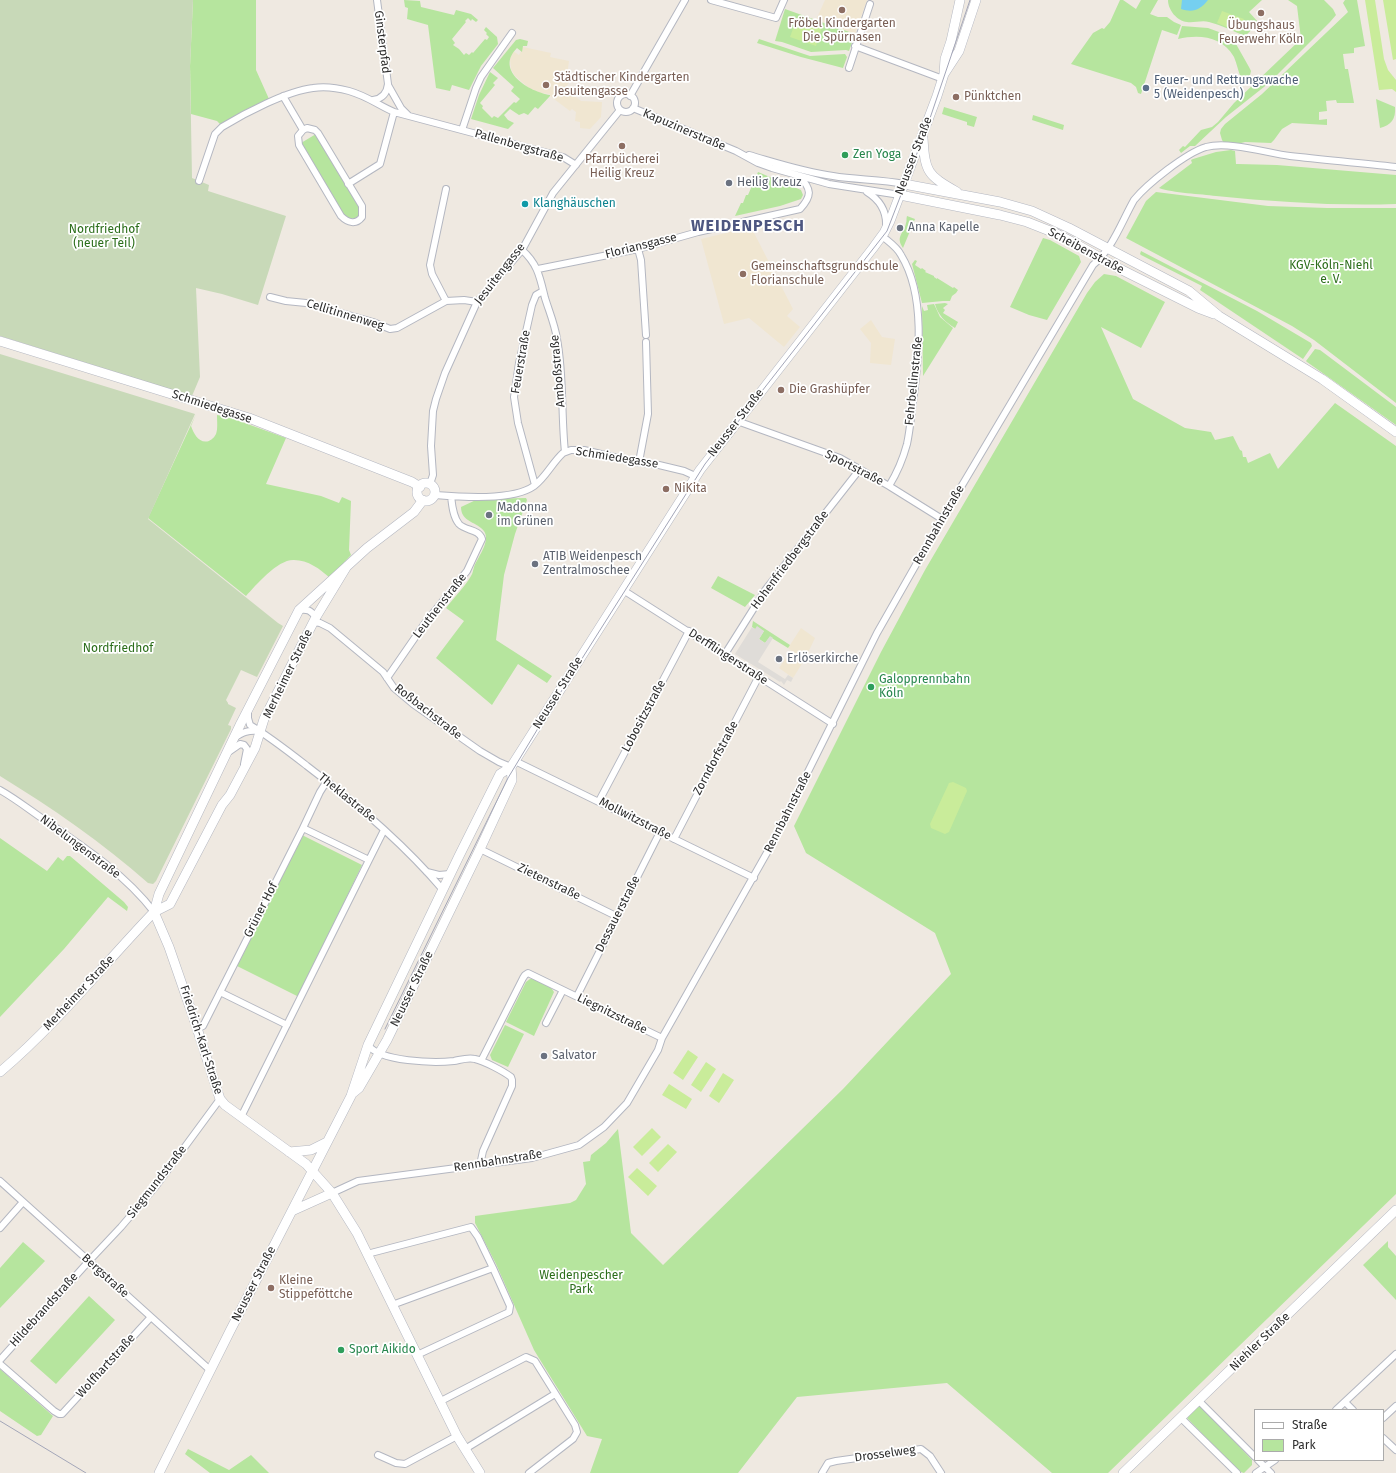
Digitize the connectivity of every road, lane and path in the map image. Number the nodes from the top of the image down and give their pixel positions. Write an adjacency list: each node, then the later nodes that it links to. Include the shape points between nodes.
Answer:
1 (377, 0): 12 (street, Ginsterpfad)
2 (685, 0): 14 (street)
3 (711, 0): 4 (street, via 776,18)
4 (784, 0)
5 (960, 0): 11 (main road, Neusser Straße)
6 (976, 0): 11 (main road, Neusser Straße, via 959,51)
7 (870, 4): 9 (street)
8 (512, 33): 21 (street, Pallenbergstraße, via 481,77)
9 (855, 46): 10 (street); 11 (street)
10 (849, 68)
11 (943, 76): 22 (main road, Neusser Straße)
12 (388, 84): 15 (street, Ginsterpfad, via 385,94 380,99); 19 (street, Ginsterpfad, via 401,108)
13 (283, 96): 15 (street, Pallenbergstraße, via 324,87 350,91); 20 (street); 27 (street, Pallenbergstraße, via 217,131)
14 (630, 96): 16 (street, via 634,101); 17 (street, via 624,95 618,99)
15 (373, 100): 18 (street, Pallenbergstraße)
16 (633, 108): 17 (street, via 628,112); 23 (street, Kapuzinerstraße)
17 (620, 110): 24 (street, Jesuitengasse)
18 (394, 112): 19 (street, Pallenbergstraße); 28 (street, via 380,164)
19 (408, 115): 21 (street, Pallenbergstraße)
20 (303, 130): 28 (street, via 311,128 318,133); 28 (street, via 298,136 299,145 341,216 354,223 361,218 362,209)
21 (462, 130): 24 (street, Pallenbergstraße, via 564,157)
22 (923, 134): 29 (main road, Neusser Straße); 32 (main road, Scheibenstraße, via 924,156 930,172 940,183)
23 (736, 151): 26 (street, Kapuzinerstraße, via 758,163); 29 (street, Kapuzinerstraße, via 814,173)
24 (576, 165): 37 (street, Jesuitengasse, via 553,193)
25 (1396, 167): 35 (street, Scheibenstraße, via 1289,156 1232,146 1206,147 1178,162 1139,194)
26 (799, 176): 31 (street, Kapuzinerstraße); 36 (street, Floriansgasse, via 807,185 809,193 800,209 698,232)
27 (199, 181)
28 (348, 184)
29 (904, 184): 32 (main road, Scheibenstraße); 33 (main road, Neusser Straße)
30 (446, 189): 42 (street, via 430,265)
31 (864, 190): 33 (street, Kapuzinerstraße); 34 (street, Kapuzinerstraße, via 882,206 886,224)
32 (960, 194): 35 (main road, Scheibenstraße, via 1032,211)
33 (900, 195): 34 (main road, Neusser Straße); 38 (main road, Scheibenstraße, via 1016,218 1055,233)
34 (884, 233): 46 (main road, Neusser Straße); 54 (street, Fehrbellinstraße, via 898,250 907,267 914,291 919,330 915,388 906,444 897,472)
35 (1109, 248): 38 (street, Rennbahnstraße); 44 (main road, Scheibenstraße, via 1189,291)
36 (638, 249): 39 (street, Floriansgasse); 49 (street, via 641,260 646,338 648,414)
37 (522, 250): 39 (street, Amboßstraße); 43 (street, Jesuitengasse)
38 (1101, 258): 44 (main road, Scheibenstraße, via 1183,301); 59 (street, Rennbahnstraße, via 1093,265)
39 (538, 269): 40 (street, Amboßstraße)
40 (544, 291): 48 (street, Amboßstraße, via 557,339); 53 (street, Feuerstraße, via 536,295 532,305 514,397 518,423)
41 (270, 297): 42 (street, Cellitinnenweg, via 306,303 390,329)
42 (446, 301): 43 (street)
43 (477, 302): 52 (street, Jesuitengasse, via 445,372 436,399 431,446 433,475)
44 (1219, 316): 47 (main road, Scheibenstraße, via 1322,379)
45 (0, 341): 55 (main road, Schmiedegasse, via 250,418)
46 (737, 421): 50 (street, Sportstraße, via 840,458); 51 (main road, Neusser Straße)
47 (1396, 432)
48 (565, 452): 49 (street, Schmiedegasse, via 584,450); 53 (street, Schmiedegasse)
49 (639, 462): 51 (street, Schmiedegasse, via 684,471)
50 (860, 469): 54 (street, Sportstraße); 65 (street, Hohenfriedbergstraße, via 766,590)
51 (695, 476): 61 (main road, Neusser Straße)
52 (430, 484): 55 (main road); 56 (main road, via 434,487)
53 (535, 485): 57 (street, Schmiedegasse, via 523,492 512,494)
54 (889, 486): 59 (street, Sportstraße)
55 (420, 487): 58 (main road, via 418,495)
56 (435, 495): 57 (street, Schmiedegasse); 58 (main road, Schmiedegasse, via 429,501)
57 (451, 496): 67 (street, Leuthenstraße, via 455,516 460,525 478,533 482,539 467,571 425,623)
58 (423, 500): 60 (main road, Merheimer Straße, via 414,512)
59 (942, 519): 69 (street, Rennbahnstraße, via 877,633)
60 (347, 566): 62 (main road, Merheimer Straße); 63 (main road, Merheimer Straße)
61 (623, 590): 64 (street, Derfflingerstraße); 73 (main road, Neusser Straße)
62 (299, 610): 63 (street, Merheimer Straße, via 307,609 312,612); 68 (main road, Merheimer Straße)
63 (315, 619): 67 (street, Roßbachstraße, via 330,628); 70 (main road, Merheimer Straße, via 264,719)
64 (689, 631): 65 (street, Derfflingerstraße); 77 (street, Lobositzstraße)
65 (725, 654): 66 (street, Derfflingerstraße)
66 (759, 676): 69 (street, Derfflingerstraße); 81 (street, Zorndorfstraße)
67 (387, 678): 73 (street, Roßbachstraße, via 394,688 480,751)
68 (248, 709): 70 (street, Merheimer Straße, via 250,725); 71 (main road, Merheimer Straße)
69 (833, 724): 86 (street, Rennbahnstraße)
70 (260, 732): 71 (street, Merheimer Straße, via 251,730); 74 (main road, Merheimer Straße); 75 (street, Theklastraße)
71 (234, 738): 72 (main road, Merheimer Straße)
72 (226, 754): 74 (street, via 235,746 244,745 247,749); 88 (main road, Merheimer Straße, via 159,894)
73 (513, 764): 77 (street, Mollwitzstraße); 82 (main road, Neusser Straße, via 512,780); 85 (main road, Neusser Straße, via 500,774)
74 (242, 774): 88 (main road, Merheimer Straße, via 222,805 170,904)
75 (327, 781): 78 (street, Grüner Hof); 79 (street, Theklastraße)
76 (0, 790): 88 (street, Nibelungenstraße, via 102,861 143,896)
77 (599, 801): 80 (street, Mollwitzstraße)
78 (303, 828): 83 (street); 91 (street, Grüner Hof)
79 (384, 830): 83 (street); 84 (street, Theklastraße)
80 (660, 832): 81 (street, Mollwitzstraße); 89 (street, Dessauerstraße)
81 (674, 839): 86 (street, Mollwitzstraße)
82 (480, 849): 89 (street, Zietenstraße); 98 (main road, Neusser Straße)
83 (369, 860): 94 (street)
84 (427, 872): 85 (street); 87 (street, Theklastraße)
85 (450, 874): 87 (main road, Neusser Straße)
86 (754, 878): 96 (street, Rennbahnstraße)
87 (443, 890): 97 (main road, Neusser Straße)
88 (154, 912): 95 (main road, Friedrich-Karl-Straße, via 169,947); 100 (main road, Merheimer Straße, via 72,1003)
89 (616, 916): 92 (street, Dessauerstraße)
90 (562, 990): 92 (street, Liegnitzstraße); 93 (street); 99 (street, Liegnitzstraße, via 528,973 525,975)
91 (220, 992): 94 (street); 95 (street, Grüner Hof, via 202,1026)
92 (577, 996): 96 (street, Liegnitzstraße)
93 (546, 1023)
94 (287, 1025): 103 (street)
95 (197, 1029): 102 (main road, Friedrich-Karl-Straße)
96 (662, 1038): 106 (street, Rennbahnstraße, via 658,1050 628,1103 587,1141 532,1158)
97 (368, 1045): 98 (street); 101 (main road, Neusser Straße)
98 (379, 1053): 99 (street, via 402,1060 446,1062 471,1058); 101 (main road, Neusser Straße, via 360,1088)
99 (481, 1061): 106 (street, via 511,1077 513,1083 483,1151)
100 (0, 1072)
101 (351, 1096): 104 (main road, Neusser Straße)
102 (220, 1099): 103 (main road, Friedrich-Karl-Straße); 115 (street, Siegmundstraße, via 156,1186)
103 (241, 1117): 105 (main road, Friedrich-Karl-Straße)
104 (327, 1142): 105 (main road, via 310,1150); 107 (main road, Neusser Straße)
105 (289, 1152): 107 (main road, Friedrich-Karl-Straße)
106 (480, 1165): 109 (street, Rennbahnstraße, via 358,1181)
107 (313, 1170): 109 (main road, Friedrich-Karl-Straße); 112 (main road, Neusser Straße)
108 (0, 1181): 110 (street, Bergstraße)
109 (332, 1193): 112 (main road); 114 (main road, Friedrich-Karl-Straße)
110 (23, 1202): 113 (street); 115 (street, Bergstraße)
111 (1396, 1210): 125 (main road, Niehler Straße)
112 (292, 1211): 123 (main road, Neusser Straße)
113 (0, 1228)
114 (367, 1254): 116 (street, via 471,1227); 117 (main road, Friedrich-Karl-Straße)
115 (89, 1261): 118 (street, Bergstraße); 121 (street, Hildebrandstraße)
116 (493, 1268): 117 (street); 120 (street, via 510,1306 509,1312)
117 (392, 1305): 120 (main road, Friedrich-Karl-Straße)
118 (151, 1317): 122 (street, Wolfhartstraße, via 61,1414 54,1412); 123 (street, Bergstraße)
119 (1396, 1354): 127 (street)
120 (417, 1355): 126 (main road, Friedrich-Karl-Straße)
121 (0, 1360)
122 (0, 1364)
123 (210, 1370): 142 (main road, Neusser Straße)
124 (555, 1394): 126 (street, via 535,1361 526,1357); 135 (street); 144 (street, via 575,1425 576,1434)
125 (1199, 1401): 132 (main road, Niehler Straße); 138 (street)
126 (439, 1402): 133 (main road, Friedrich-Karl-Straße)
127 (1345, 1402): 129 (street); 130 (street)
128 (1396, 1406): 131 (street)
129 (1337, 1409)
130 (1352, 1409)
131 (1384, 1417)
132 (1181, 1418): 147 (main road, Niehler Straße); 148 (street)
133 (456, 1436): 135 (main road, Friedrich-Karl-Straße); 137 (street, via 405,1464)
134 (1384, 1439): 136 (street)
135 (464, 1449): 143 (main road, Friedrich-Karl-Straße)
136 (1396, 1450)
137 (378, 1455)
138 (1254, 1456)
139 (1259, 1461): 141 (street)
140 (1274, 1461): 141 (street)
141 (1264, 1468): 149 (street); 150 (street)
142 (159, 1473)
143 (480, 1473)
144 (529, 1473)
145 (822, 1473): 146 (street, Drosselweg, via 828,1463 836,1461 921,1449 930,1456)
146 (941, 1473)
147 (1124, 1473)
148 (1237, 1473)
149 (1256, 1473)
150 (1271, 1473)

